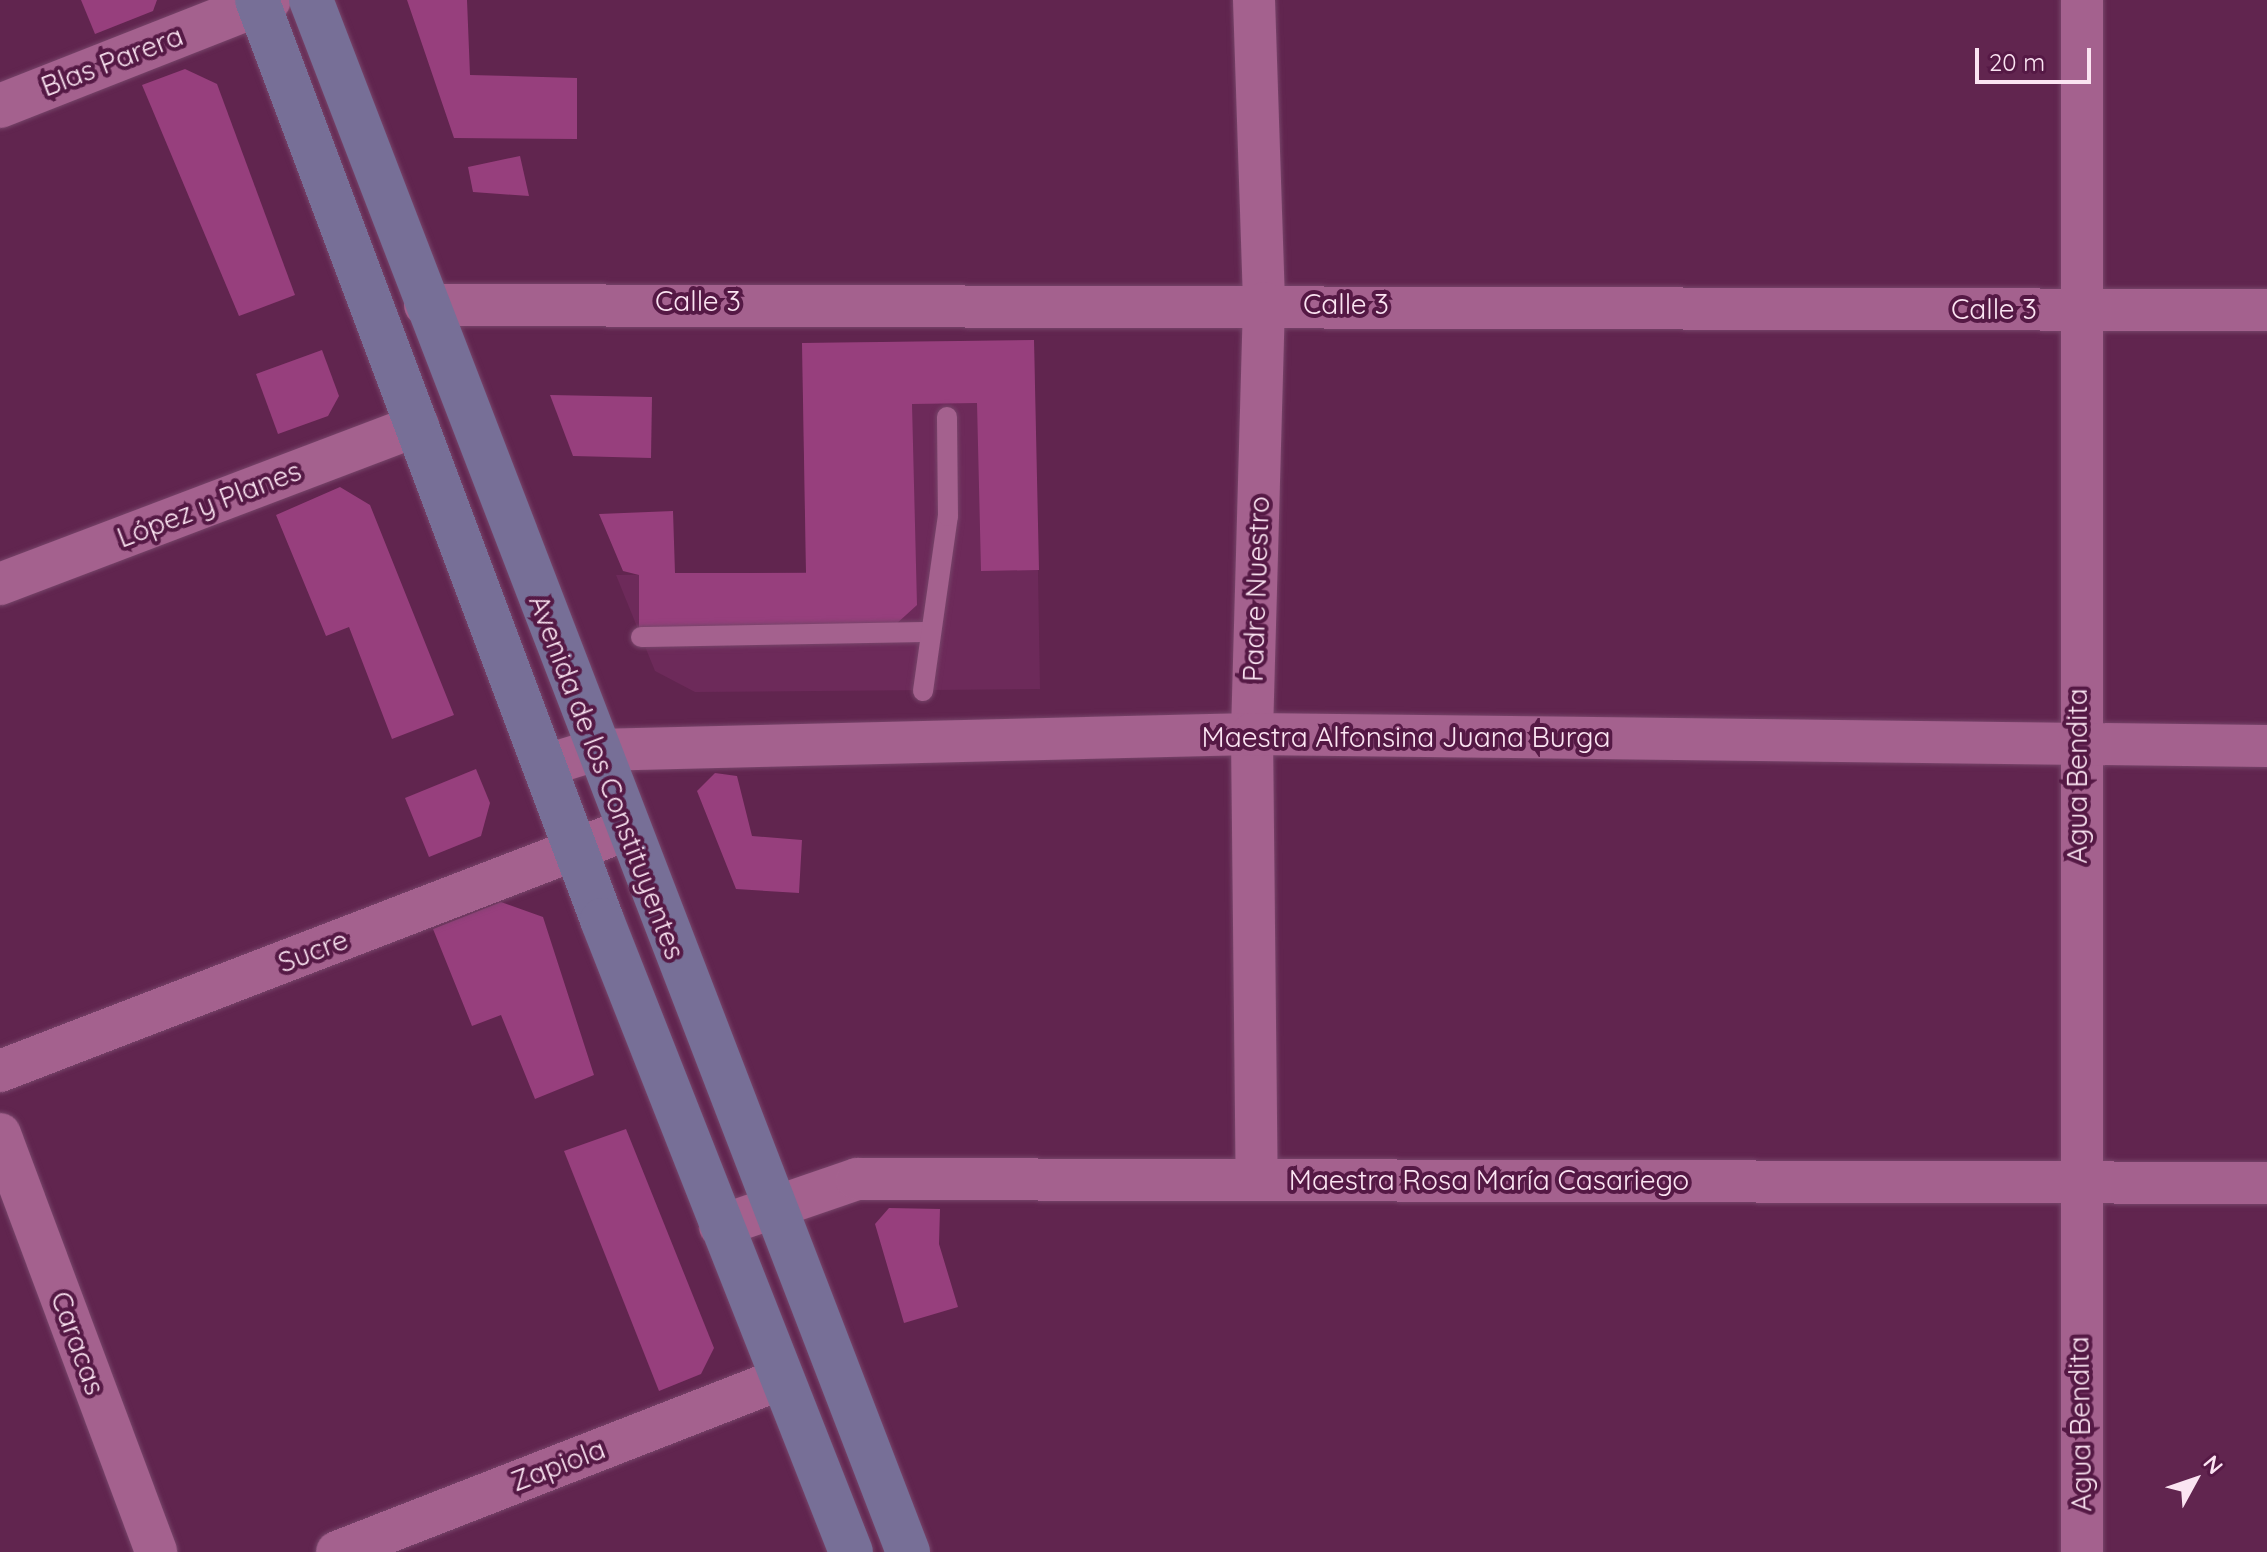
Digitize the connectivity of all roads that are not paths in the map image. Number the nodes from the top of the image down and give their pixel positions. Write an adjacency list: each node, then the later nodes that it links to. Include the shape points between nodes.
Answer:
1 (311, 0): 7 (main road, Avenida de los Constituyentes)
2 (1254, 0): 6 (street, Padre Nuestro)
3 (2082, 0): 8 (street, Agua Bendita)
4 (261, 1): 5 (street, Blas Parera); 11 (main road, Avenida de los Constituyentes)
5 (0, 106)
6 (1264, 303): 7 (street, Calle 3); 8 (street, Calle 3); 16 (street, Padre Nuestro)
7 (425, 305): 19 (main road, Avenida de los Constituyentes)
8 (2083, 310): 9 (street, Calle 3); 17 (street, Agua Bendita)
9 (2267, 310)
10 (947, 417): 13 (lane, via 948,516)
11 (418, 425): 12 (street, López y Planes); 20 (main road, Avenida de los Constituyentes)
12 (0, 584)
13 (928, 632): 14 (lane); 15 (lane)
14 (641, 637)
15 (923, 691)
16 (1252, 734): 17 (street, Maestra Alfonsina Juana Burga); 19 (street, Maestra Alfonsina Juana Burga); 25 (street, Padre Nuestro)
17 (2077, 744): 18 (street, Maestra Alfonsina Juana Burga); 26 (street, Agua Bendita)
18 (2267, 746)
19 (596, 750): 20 (street, Maestra Alfonsina Juana Burga); 21 (main road, Avenida de los Constituyentes)
20 (547, 765): 22 (main road, Avenida de los Constituyentes)
21 (626, 830): 22 (street, Sucre); 28 (main road, Avenida de los Constituyentes)
22 (575, 849): 23 (street, Sucre); 29 (main road, Avenida de los Constituyentes)
23 (0, 1071)
24 (0, 1134): 31 (street, Caracas)
25 (1257, 1179): 26 (street, Maestra Rosa María Casariego); 28 (street, Maestra Rosa María Casariego, via 857,1179)
26 (2076, 1181): 27 (street, Maestra Rosa María Casariego); 35 (street, Agua Bendita)
27 (2267, 1183)
28 (771, 1204): 29 (street, Maestra Rosa María Casariego); 34 (main road, Avenida de los Constituyentes)
29 (720, 1226): 30 (main road, Avenida de los Constituyentes)
30 (780, 1379): 32 (street, Zapiola); 33 (main road, Avenida de los Constituyentes)
31 (156, 1552)
32 (337, 1552)
33 (851, 1552)
34 (908, 1552)
35 (2082, 1552)

